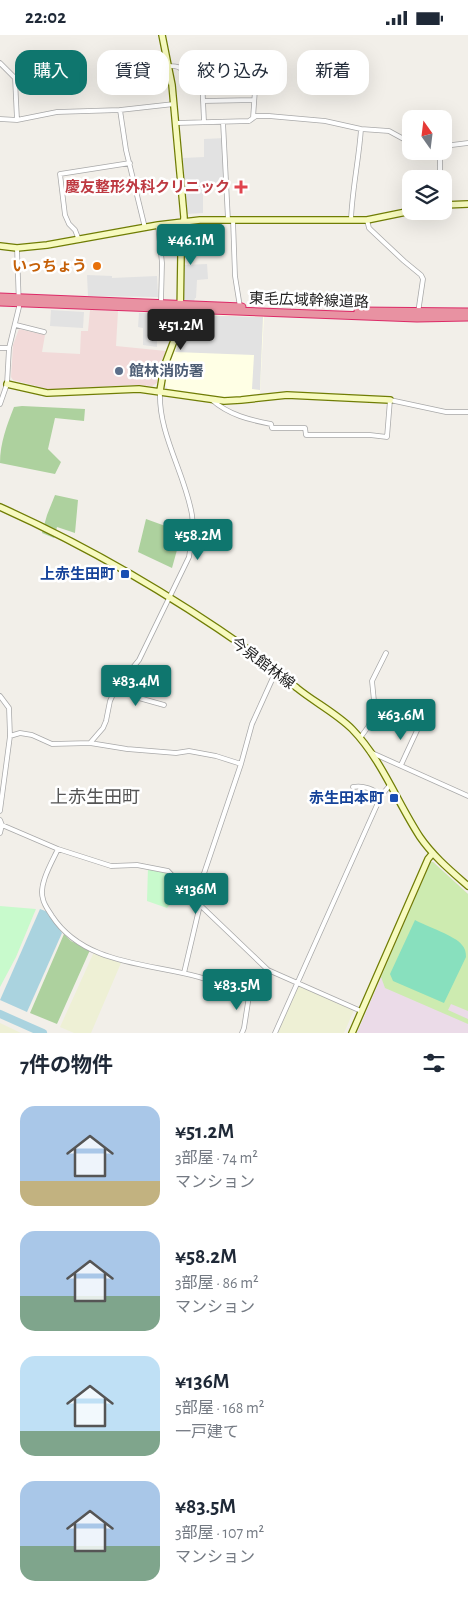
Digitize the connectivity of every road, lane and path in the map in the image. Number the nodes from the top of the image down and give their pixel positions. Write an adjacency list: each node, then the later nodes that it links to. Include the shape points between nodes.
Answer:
1 (162, 35): 2 (street)
2 (165, 50)
3 (0, 63): 14 (street, via 15,79)
4 (169, 66): 5 (street); 10 (street)
5 (179, 67)
6 (203, 95): 9 (street)
7 (254, 95): 8 (street)
8 (254, 100): 9 (street); 12 (street)
9 (203, 101): 15 (street)
10 (174, 104): 11 (street); 17 (street)
11 (120, 110): 14 (street, via 57,112); 22 (street)
12 (254, 117): 16 (street, via 249,121); 18 (street, via 318,120)
13 (0, 119): 14 (street)
14 (17, 120)
15 (204, 122): 16 (street); 17 (street)
16 (223, 122): 26 (street)
17 (176, 123): 29 (street)
18 (361, 129): 19 (street, via 389,131); 27 (street)
19 (402, 138)
20 (468, 143): 21 (street)
21 (452, 145)
22 (130, 163): 31 (street); 32 (street, via 60,173 65,215)
23 (468, 204): 24 (street)
24 (452, 205)
25 (402, 213): 28 (street)
26 (230, 220): 27 (street); 29 (street); 40 (street)
27 (351, 220): 28 (street)
28 (367, 220): 42 (street, via 369,228 421,275)
29 (184, 222): 30 (street); 39 (street)
30 (158, 225): 31 (street); 38 (street, via 162,263)
31 (145, 228): 32 (street)
32 (79, 240): 34 (street)
33 (0, 246): 34 (street)
34 (17, 248): 36 (street)
35 (0, 297): 36 (highway, 東毛広域幹線道路)
36 (19, 300): 37 (highway, 東毛広域幹線道路); 38 (highway, 東毛広域幹線道路); 39 (highway, 東毛広域幹線道路); 44 (street)
37 (0, 302)
38 (161, 303): 39 (highway, 東毛広域幹線道路)
39 (180, 307): 40 (highway, 東毛広域幹線道路); 42 (highway, 東毛広域幹線道路); 49 (street)
40 (240, 307): 42 (highway, 東毛広域幹線道路)
41 (468, 312): 42 (highway, 東毛広域幹線道路)
42 (418, 315): 43 (highway, 東毛広域幹線道路)
43 (468, 317)
44 (16, 325): 45 (street); 47 (street)
45 (44, 333)
46 (0, 348): 47 (street)
47 (9, 348): 48 (street)
48 (4, 385): 49 (street, via 47,393); 52 (street)
49 (160, 391): 50 (street); 55 (street, via 161,414 189,502 192,522 189,557)
50 (211, 399): 51 (street, via 233,401 287,395); 51 (street, via 223,409 271,424 272,428 305,428 306,435 387,437)
51 (390, 400): 53 (street, via 446,412)
52 (0, 404)
53 (468, 412)
54 (0, 507): 55 (street, 今泉館林線, via 118,567)
55 (170, 598): 57 (street, 今泉館林線); 58 (street, via 139,659)
56 (386, 653): 63 (street, via 372,681 375,711)
57 (276, 671): 63 (street, 今泉館林線, via 342,720); 66 (street, via 252,724)
58 (116, 688): 60 (street); 64 (street, via 106,721)
59 (0, 696): 62 (street, via 9,708)
60 (164, 705)
61 (420, 724): 67 (street)
62 (10, 736): 64 (street, via 20,733 32,735 52,744); 72 (street)
63 (360, 739): 65 (street, 今泉館林線)
64 (90, 743): 66 (street, via 176,753 189,751)
65 (370, 752): 67 (street); 68 (street, 今泉館林線)
66 (241, 764): 79 (street)
67 (401, 765): 71 (street)
68 (390, 785): 70 (street); 77 (street, 今泉館林線, via 419,836)
69 (353, 787): 70 (street, via 364,787)
70 (381, 796): 83 (street)
71 (468, 796)
72 (0, 803): 73 (street)
73 (0, 811)
74 (1, 823): 75 (street); 76 (street)
75 (0, 833)
76 (58, 849): 79 (street, via 111,866 137,865 168,871); 82 (street, via 44,879 42,898 67,934 115,959)
77 (433, 853): 78 (street, 今泉館林線); 85 (street)
78 (468, 886)
79 (195, 900): 80 (street)
80 (200, 905): 81 (street); 82 (street)
81 (268, 970): 83 (street); 84 (street)
82 (184, 973): 84 (street)
83 (298, 983): 85 (street); 87 (street)
84 (249, 997): 86 (street)
85 (362, 1011): 88 (street)
86 (242, 1033)
87 (275, 1033)
88 (352, 1033)

